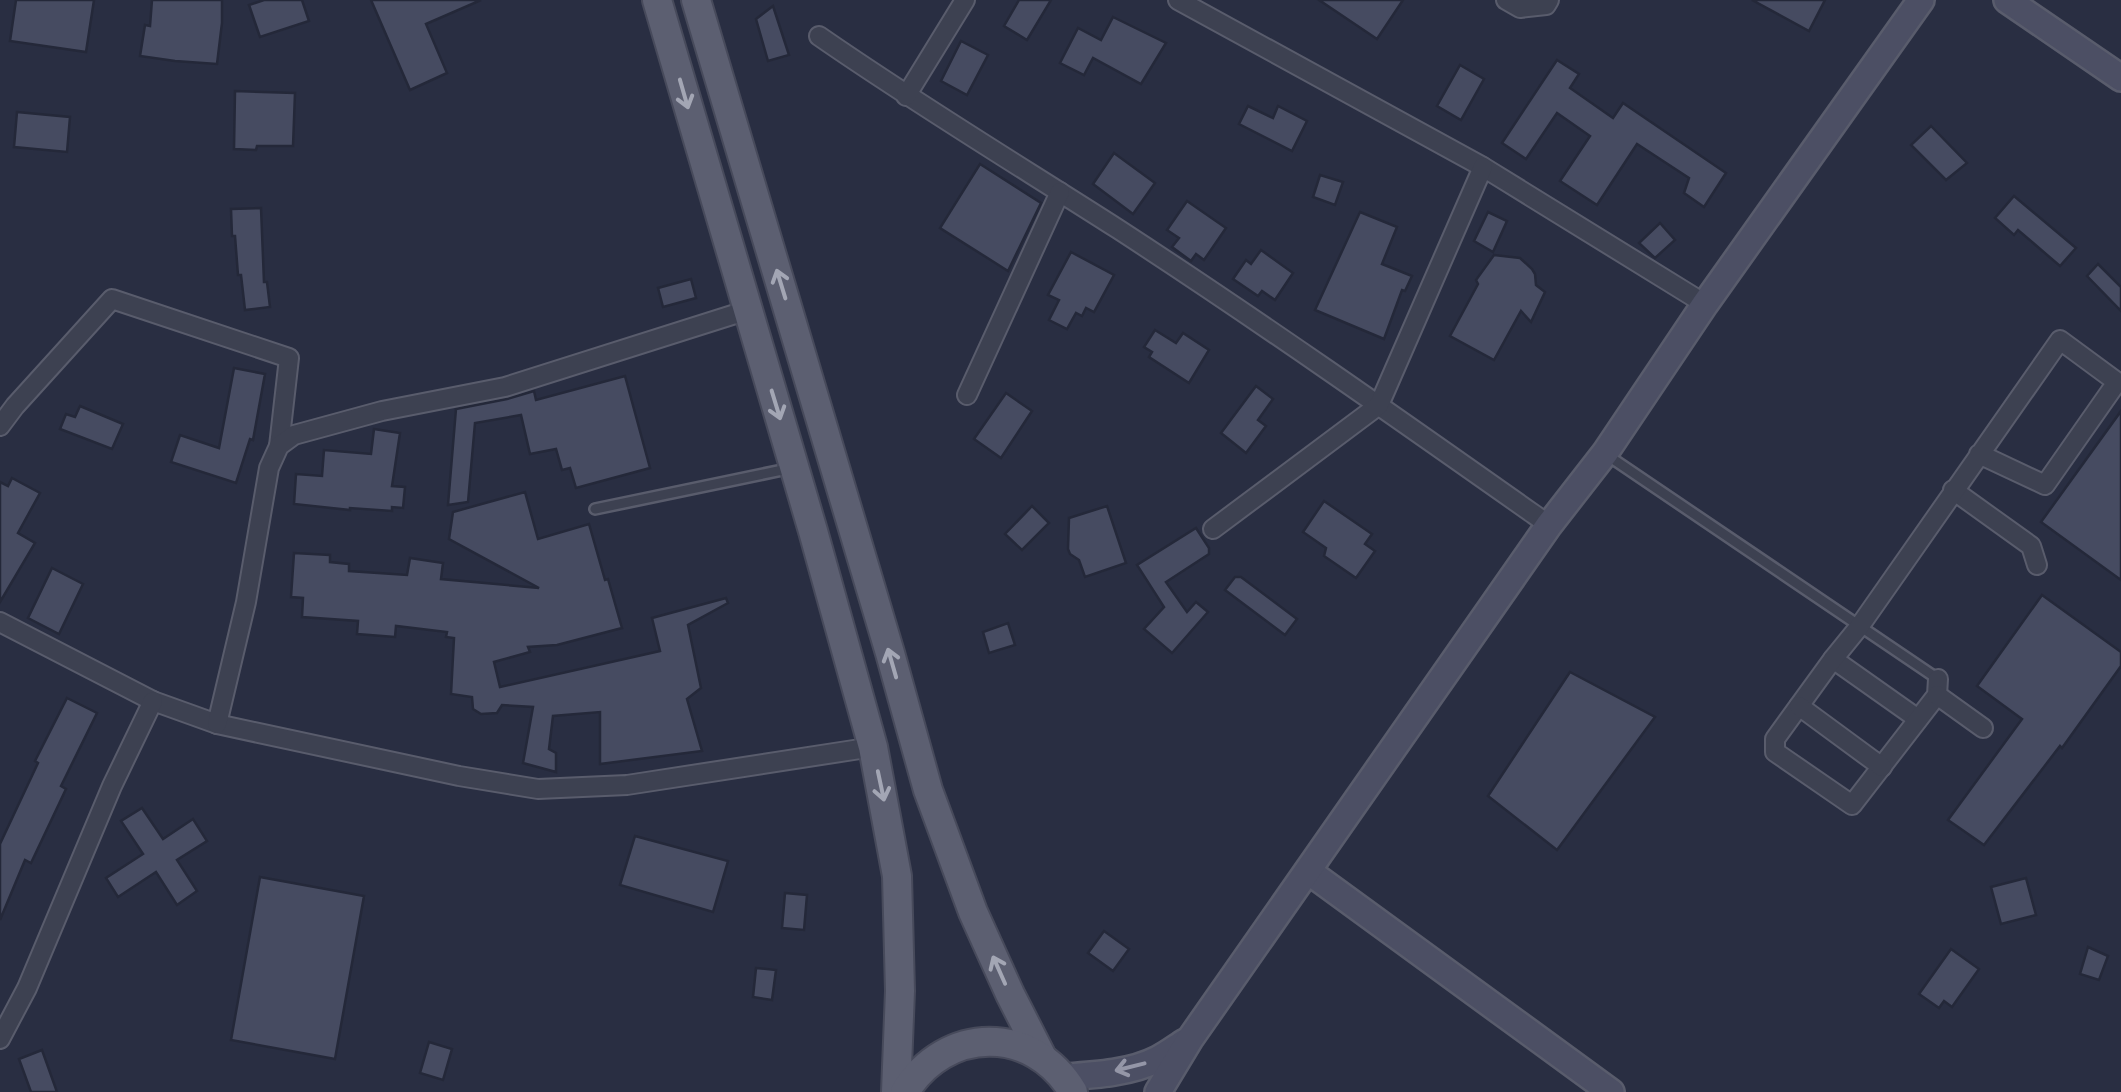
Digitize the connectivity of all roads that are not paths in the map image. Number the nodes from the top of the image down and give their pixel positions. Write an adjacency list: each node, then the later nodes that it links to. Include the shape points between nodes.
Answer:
1 (657, 0): 15 (main road, one-way to 15)
2 (696, 0): 42 (main road, one-way to 2, via 973,912 928,790)
3 (964, 0): 11 (street)
4 (1178, 0): 12 (street)
5 (1506, 0): 6 (street, via 1520,8)
6 (1549, 0)
7 (1920, 0): 14 (street)
8 (2007, 0): 10 (street)
9 (819, 36): 11 (street)
10 (2121, 78)
11 (906, 96): 13 (street)
12 (1483, 168): 14 (street); 17 (street)
13 (1060, 192): 16 (street); 17 (street)
14 (1704, 304): 20 (street)
15 (748, 310): 19 (street, via 505,386 294,435); 22 (main road, one-way to 22)
16 (967, 395)
17 (1379, 406): 25 (street); 26 (street)
18 (0, 426): 19 (street, via 112,299 288,358)
19 (279, 446): 35 (street)
20 (1605, 453): 25 (street); 29 (lane)
21 (1979, 454): 21 (street, via 2060,340 2117,382 2045,485); 23 (street)
22 (794, 468): 24 (lane); 37 (main road)
23 (1953, 490): 27 (street, via 2031,546); 29 (street)
24 (594, 509)
25 (1549, 524): 39 (street)
26 (1213, 529)
27 (2037, 565)
28 (0, 622): 32 (street)
29 (1859, 627): 30 (street); 31 (lane)
30 (1833, 659): 33 (street); 34 (street)
31 (1937, 687): 34 (street); 36 (street)
32 (153, 701): 35 (street); 40 (street)
33 (1799, 706): 38 (street); 38 (street, via 1775,739 1775,752 1852,805)
34 (1918, 719): 38 (street)
35 (217, 724): 37 (street, via 538,790 627,785)
36 (1983, 728)
37 (873, 747): 44 (main road, one-way to 44, via 896,876)
38 (1882, 766)
39 (1308, 871): 41 (street); 47 (street)
40 (0, 1039)
41 (1190, 1039): 43 (street, one-way to 43, via 1156,1061); 46 (street)
42 (1042, 1057): 43 (main road); 45 (main road, via 1014,1044 952,1048 926,1064)
43 (1069, 1084)
44 (896, 1092)
45 (905, 1092)
46 (1158, 1092)
47 (1611, 1092)

